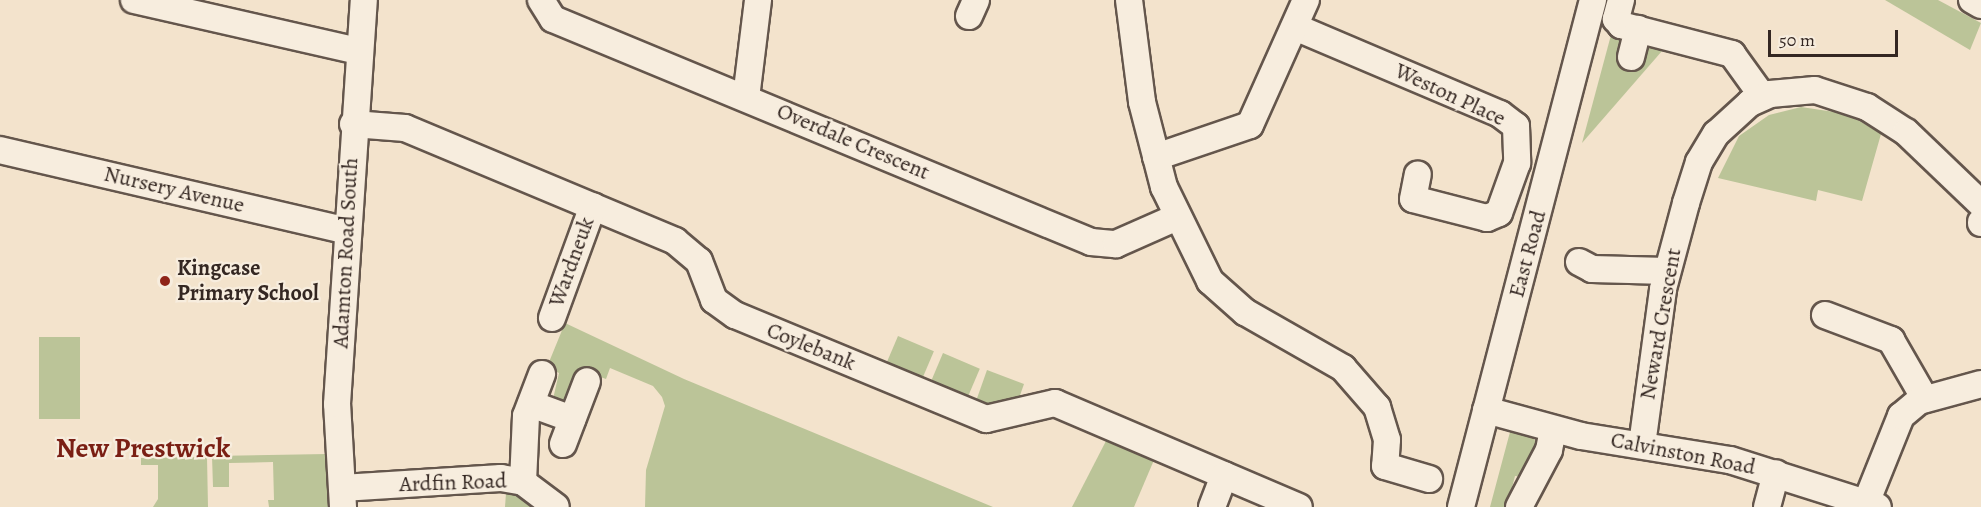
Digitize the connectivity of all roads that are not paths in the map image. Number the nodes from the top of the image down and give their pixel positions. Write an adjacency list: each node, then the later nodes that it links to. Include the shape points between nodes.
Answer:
1 (134, 0): 13 (street)
2 (364, 0): 13 (street, Adamton Road South)
3 (541, 0): 16 (street, Overdale Crescent, via 552,20)
4 (758, 0): 16 (street)
5 (1130, 0): 19 (street, via 1142,102)
6 (1306, 0): 11 (street)
7 (1593, 0): 34 (street, East Road)
8 (1621, 0): 12 (street, via 1616,19)
9 (1972, 0): 10 (street)
10 (1981, 5)
11 (1295, 27): 19 (street, via 1250,125); 20 (street, Weston Place, via 1491,109 1516,126 1517,163 1499,213 1487,218 1413,199)
12 (1638, 29): 14 (street); 15 (street, via 1732,54)
13 (359, 51): 17 (street, Adamton Road South)
14 (1631, 57)
15 (1763, 97): 21 (street, Neward Crescent, via 1815,90 1868,107 1906,132); 26 (street, Neward Crescent, via 1734,115 1699,162)
16 (746, 98): 23 (street, Overdale Crescent, via 1091,242 1116,244)
17 (353, 124): 22 (street, Coylebank, via 405,128); 24 (street, Adamton Road South)
18 (0, 150): 24 (street, Nursery Avenue)
19 (1156, 157): 23 (street)
20 (1418, 174)
21 (1981, 204)
22 (593, 206): 28 (street, Wardneuk); 40 (street, Coylebank, via 685,246 699,261 714,300 735,315 986,419 1003,418 1047,401)
23 (1175, 218): 41 (street, via 1210,281 1245,312 1343,368 1377,407 1387,440 1385,466)
24 (347, 231): 43 (street, Adamton Road South, via 337,404)
25 (1579, 262): 26 (street, via 1592,269)
26 (1667, 271): 38 (street, Neward Crescent)
27 (1837, 312): 32 (street, via 1891,340)
28 (552, 318)
29 (542, 374): 33 (street)
30 (587, 381): 35 (street)
31 (1981, 384): 32 (street)
32 (1925, 399): 44 (street, via 1901,416)
33 (531, 404): 35 (street); 42 (street)
34 (1486, 410): 36 (street, Calvinston Road); 48 (street, East Road)
35 (572, 419): 37 (street)
36 (1553, 429): 38 (street, Calvinston Road); 49 (street, via 1549,450)
37 (563, 444)
38 (1642, 445): 39 (street, Calvinston Road)
39 (1776, 473): 44 (street, Calvinston Road); 50 (street)
40 (1224, 475): 46 (street); 47 (street, Coylebank)
41 (1429, 478)
42 (523, 482): 43 (street, Ardfin Road, via 501,478); 45 (street, Ardfin Road)
43 (342, 498)
44 (1872, 505)
45 (556, 507)
46 (1212, 507)
47 (1299, 507)
48 (1461, 507)
49 (1519, 507)
50 (1767, 507)

